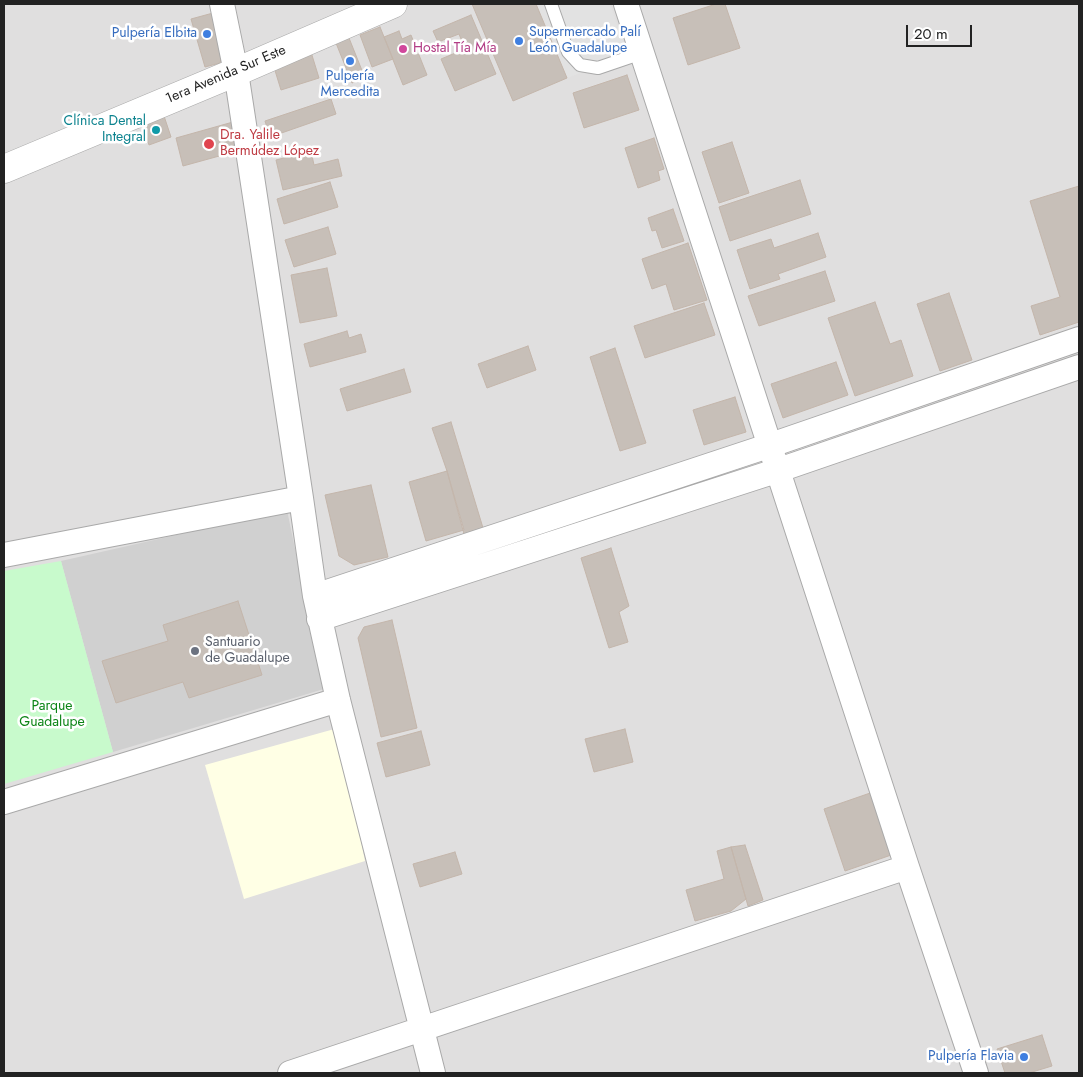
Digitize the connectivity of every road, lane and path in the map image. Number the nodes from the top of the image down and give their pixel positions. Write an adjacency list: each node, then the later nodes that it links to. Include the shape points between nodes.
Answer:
1 (222, 4): 6 (street)
2 (393, 4): 6 (street, 1era Avenida Sur Este)
3 (551, 4): 5 (lane, via 568,52 580,65 598,68)
4 (626, 4): 5 (street)
5 (642, 53): 10 (street)
6 (236, 72): 7 (street, 1era Avenida Sur Este); 12 (street)
7 (4, 169)
8 (1079, 339): 10 (street)
9 (1079, 367): 11 (street)
10 (771, 445): 11 (street); 14 (street)
11 (779, 470): 15 (street); 18 (street)
12 (301, 498): 13 (street); 14 (street)
13 (4, 555)
14 (314, 596): 15 (street)
15 (319, 619): 16 (street)
16 (338, 700): 17 (street); 19 (street)
17 (4, 802)
18 (907, 868): 19 (street); 22 (street)
19 (422, 1030): 20 (street); 21 (street)
20 (290, 1073)
21 (433, 1073)
22 (976, 1073)

